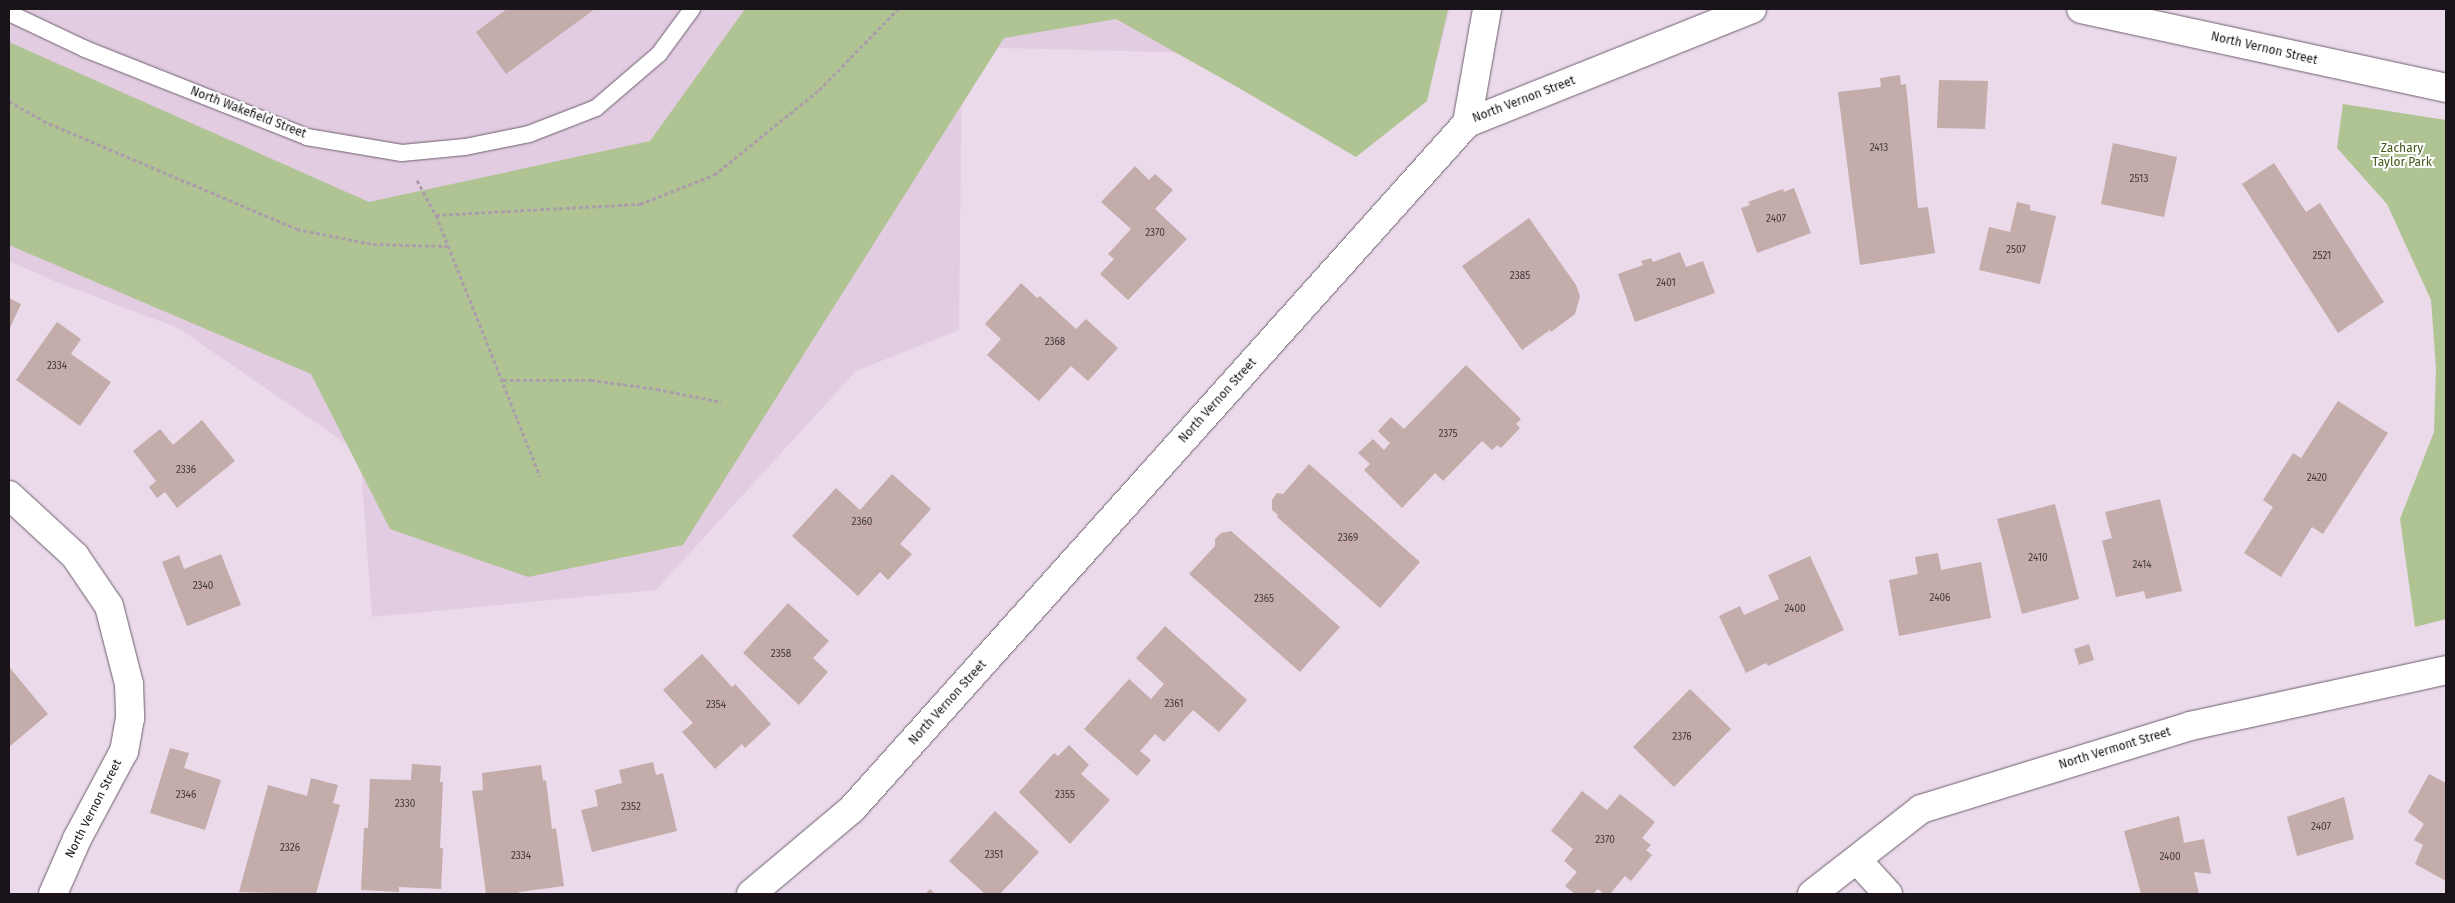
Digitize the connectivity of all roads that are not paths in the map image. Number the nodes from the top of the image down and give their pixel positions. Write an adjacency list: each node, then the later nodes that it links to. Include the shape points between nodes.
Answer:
1 (692, 9): 5 (lane, North Wakefield Street, via 659,54 596,108 529,134 465,147 402,152 307,137 85,49)
2 (1487, 9): 7 (street)
3 (1752, 9): 7 (street, North Vernon Street)
4 (2081, 9): 6 (street, North Vernon Street)
5 (9, 13)
6 (2446, 88)
7 (1467, 123): 12 (street, North Vernon Street, via 852,809)
8 (9, 495): 11 (street, North Vernon Street, via 75,556 109,606 129,684 130,718 124,751 77,839)
9 (2446, 670): 10 (street, North Vermont Street, via 2190,726 1921,809)
10 (1857, 860): 13 (street, North Vermont Street); 14 (street)
11 (53, 894)
12 (751, 894)
13 (1812, 894)
14 (1888, 894)

